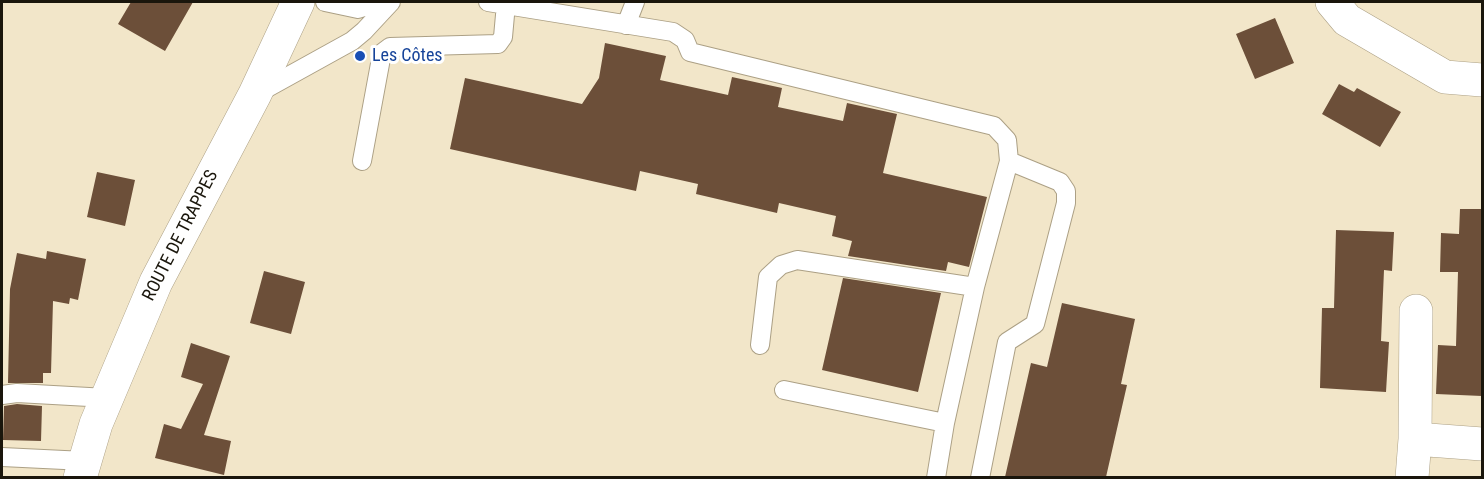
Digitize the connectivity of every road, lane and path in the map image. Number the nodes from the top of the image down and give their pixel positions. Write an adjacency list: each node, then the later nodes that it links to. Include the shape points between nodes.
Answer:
1 (298, 2): 11 (main road, ROUTE DE TRAPPES)
2 (325, 2): 3 (lane, via 358,9)
3 (380, 2)
4 (391, 2): 11 (lane, via 352,41)
5 (635, 2): 9 (lane)
6 (1332, 2): 10 (main road, via 1347,20 1444,77)
7 (497, 3): 8 (lane); 12 (lane, via 503,37 498,44 390,46 382,53)
8 (548, 6): 9 (lane)
9 (626, 25): 13 (lane, via 673,32 685,40 690,52 994,126 1007,140)
10 (1482, 80)
11 (255, 94): 19 (main road, ROUTE DE TRAPPES, via 156,282)
12 (362, 161)
13 (1009, 161): 14 (lane); 26 (lane, via 1060,182 1066,191 1066,202 1035,324 1006,342)
14 (975, 287): 16 (lane, via 797,260 781,265 768,277); 20 (lane)
15 (1416, 311): 21 (main road)
16 (759, 345)
17 (784, 390): 20 (lane)
18 (2, 395): 19 (lane)
19 (107, 398): 24 (main road, ROUTE DE TRAPPES)
20 (945, 423): 25 (lane)
21 (1415, 439): 22 (main road); 27 (main road)
22 (1482, 444)
23 (2, 457): 24 (lane)
24 (83, 469)
25 (936, 477)
26 (980, 477)
27 (1412, 477)

